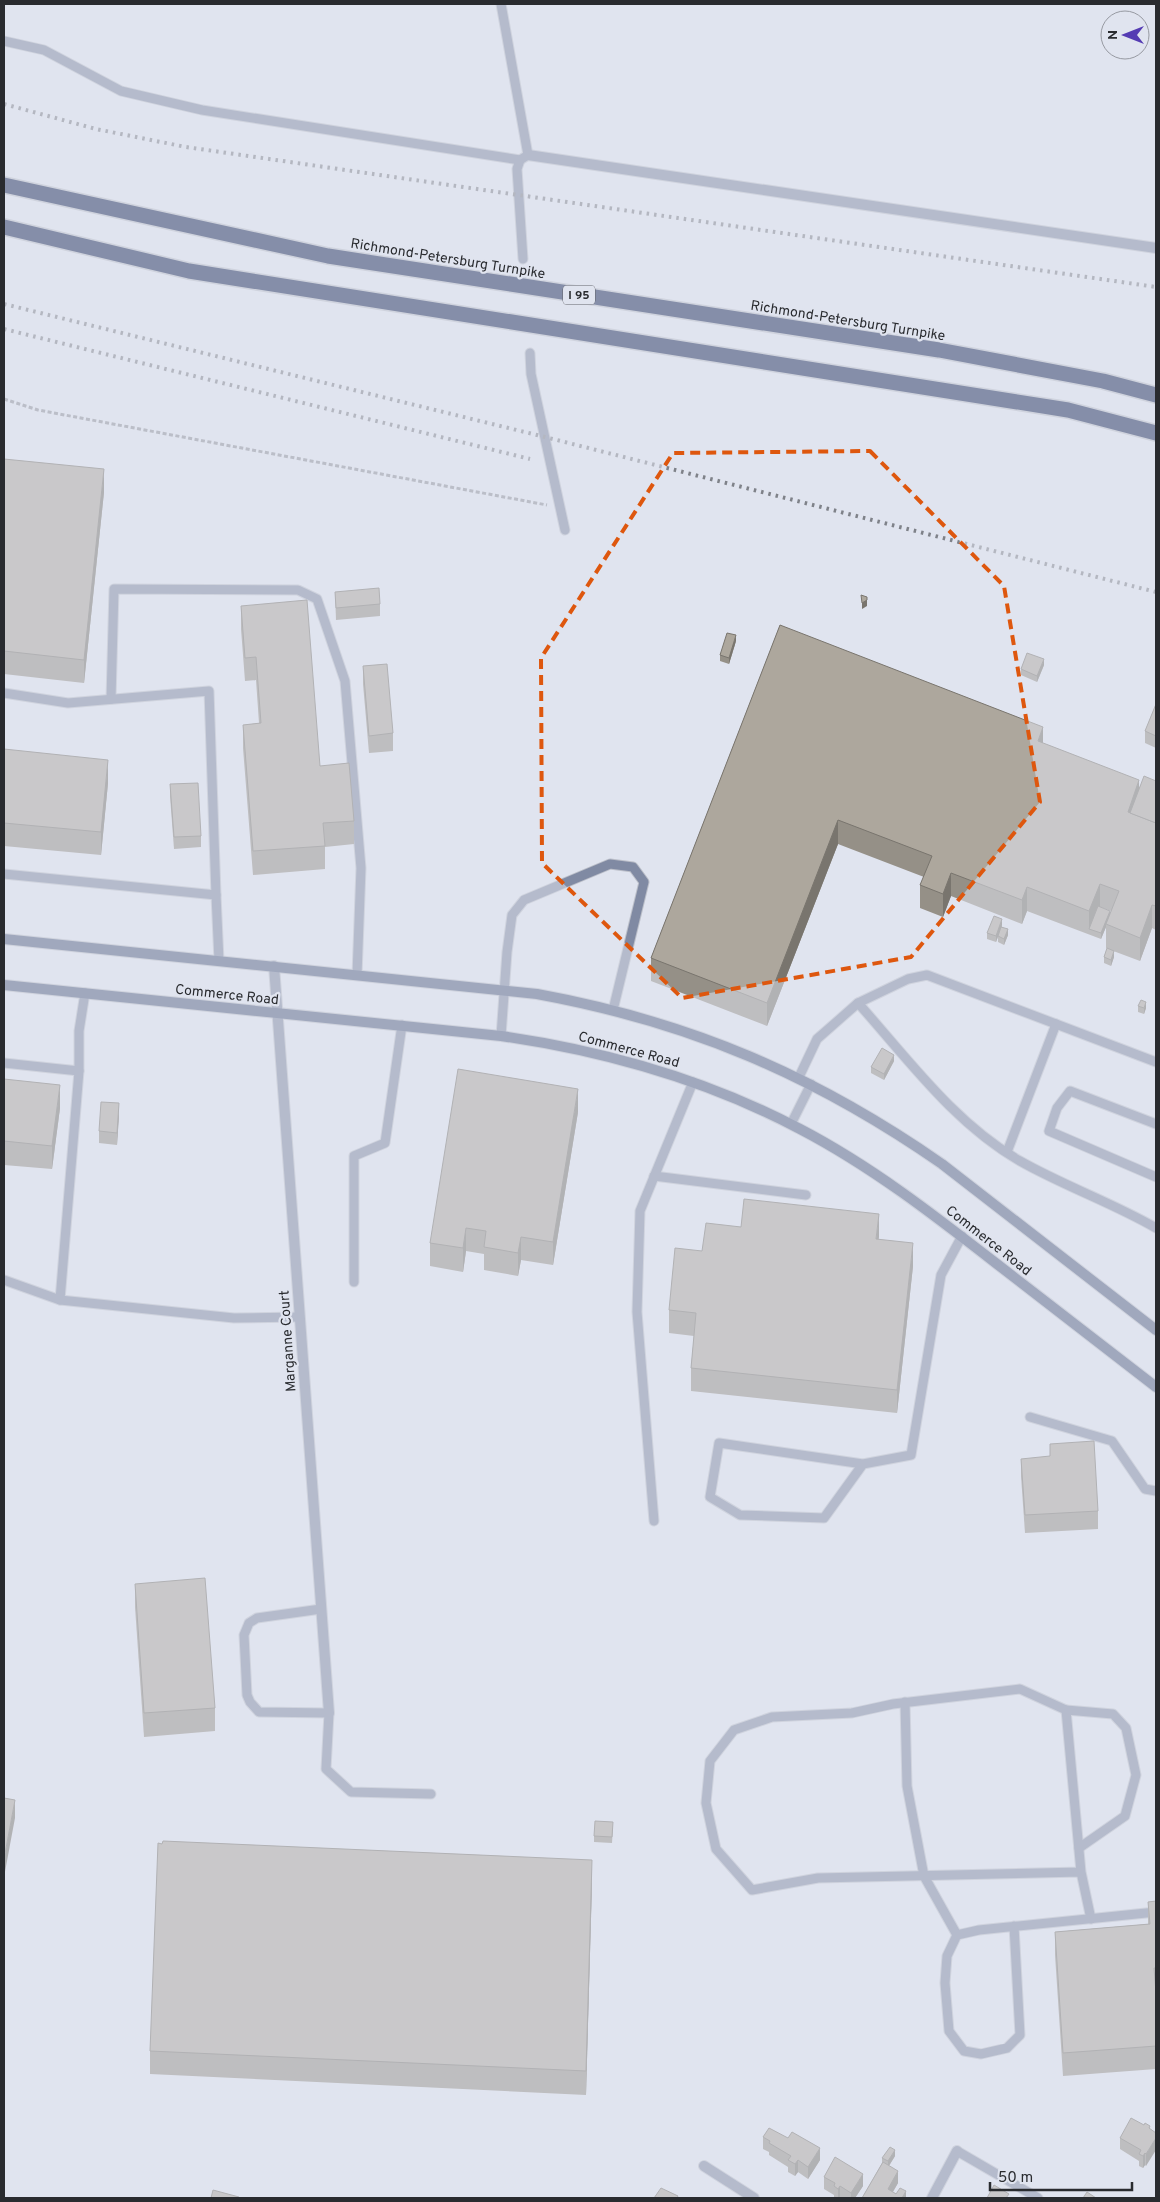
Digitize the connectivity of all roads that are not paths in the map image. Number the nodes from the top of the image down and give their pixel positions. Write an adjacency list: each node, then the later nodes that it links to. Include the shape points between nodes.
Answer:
1 (501, 4): 3 (lane)
2 (4, 41): 3 (lane, via 44,50 121,90 202,110)
3 (524, 157): 6 (street); 7 (lane, via 517,169)
4 (4, 185): 9 (highway, Richmond-Petersburg Turnpike / I 95, via 328,256 939,350 1103,381)
5 (4, 227): 10 (highway, via 189,271 1068,410)
6 (1156, 248)
7 (523, 259)
8 (530, 353): 11 (lane)
9 (1156, 395)
10 (1156, 433)
11 (565, 530)
12 (4, 693): 13 (lane, via 68,703)
13 (111, 699): 15 (lane, via 209,691); 19 (lane, via 114,589 298,590 317,599 345,681 361,868)
14 (4, 874): 15 (lane)
15 (216, 895): 17 (lane)
16 (4, 939): 17 (main road)
17 (220, 961): 18 (main road)
18 (274, 966): 19 (main road); 25 (street, Marganne Court)
19 (357, 975): 21 (main road)
20 (4, 985): 22 (main road, Commerce Road)
21 (506, 991): 24 (main road); 24 (lane, via 512,915 524,900 610,864 633,867 644,882); 28 (lane)
22 (85, 993): 25 (main road, Commerce Road); 31 (lane, via 79,1031)
23 (858, 1003): 26 (lane, via 908,978 927,975); 32 (lane, via 817,1038); 37 (lane, via 944,1100 967,1123)
24 (614, 1010): 32 (main road, via 720,1043)
25 (276, 1013): 27 (main road, Commerce Road); 46 (street, Marganne Court)
26 (1056, 1024): 29 (lane); 37 (lane)
27 (402, 1025): 28 (main road, Commerce Road); 44 (lane, via 385,1143 354,1156)
28 (501, 1036): 33 (main road, Commerce Road, via 608,1056)
29 (1156, 1062)
30 (4, 1063): 31 (lane)
31 (79, 1071): 45 (lane)
32 (799, 1077): 34 (main road)
33 (693, 1082): 35 (main road, Commerce Road); 38 (lane)
34 (811, 1084): 35 (lane); 47 (main road, via 870,1117 942,1164)
35 (791, 1124): 42 (main road, Commerce Road, via 858,1162)
36 (1156, 1124): 39 (lane, via 1070,1091 1058,1108 1049,1131)
37 (1006, 1152): 41 (lane)
38 (654, 1176): 40 (lane); 52 (lane, via 640,1211 637,1312)
39 (1156, 1177)
40 (806, 1195)
41 (1156, 1228)
42 (962, 1236): 48 (main road, Commerce Road); 50 (lane, via 941,1275 911,1455)
43 (4, 1280): 45 (lane)
44 (354, 1282)
45 (60, 1300): 46 (lane, via 234,1318)
46 (299, 1317): 53 (street, Marganne Court)
47 (1156, 1330)
48 (1156, 1387)
49 (1030, 1417): 51 (lane, via 1112,1441 1145,1489)
50 (863, 1464): 50 (lane, via 718,1443 710,1497 740,1515 824,1518)
51 (1156, 1491)
52 (654, 1521)
53 (321, 1609): 56 (street, Marganne Court); 56 (lane, via 257,1618 249,1623 244,1635 247,1695 259,1712)
54 (905, 1702): 55 (lane, via 1020,1689); 60 (lane, via 907,1786); 60 (lane, via 852,1713 772,1717 734,1730 710,1761 706,1803 716,1849 752,1890 818,1878)
55 (1066, 1710): 58 (lane); 58 (lane, via 1113,1714 1126,1728 1136,1775 1124,1816)
56 (329, 1713): 57 (lane, via 326,1770 351,1792)
57 (431, 1794)
58 (1079, 1848): 59 (lane)
59 (1081, 1872): 60 (lane); 62 (lane)
60 (924, 1876): 64 (lane)
61 (1156, 1912): 62 (lane)
62 (1091, 1918): 63 (lane)
63 (1014, 1926): 64 (lane); 64 (lane, via 1020,2035 1008,2048 981,2054 964,2051 949,2032 945,1983 947,1956)
64 (956, 1935)
65 (957, 2151): 68 (street); 69 (lane)
66 (704, 2166): 67 (street)
67 (754, 2198)
68 (932, 2198)
69 (1038, 2198)

